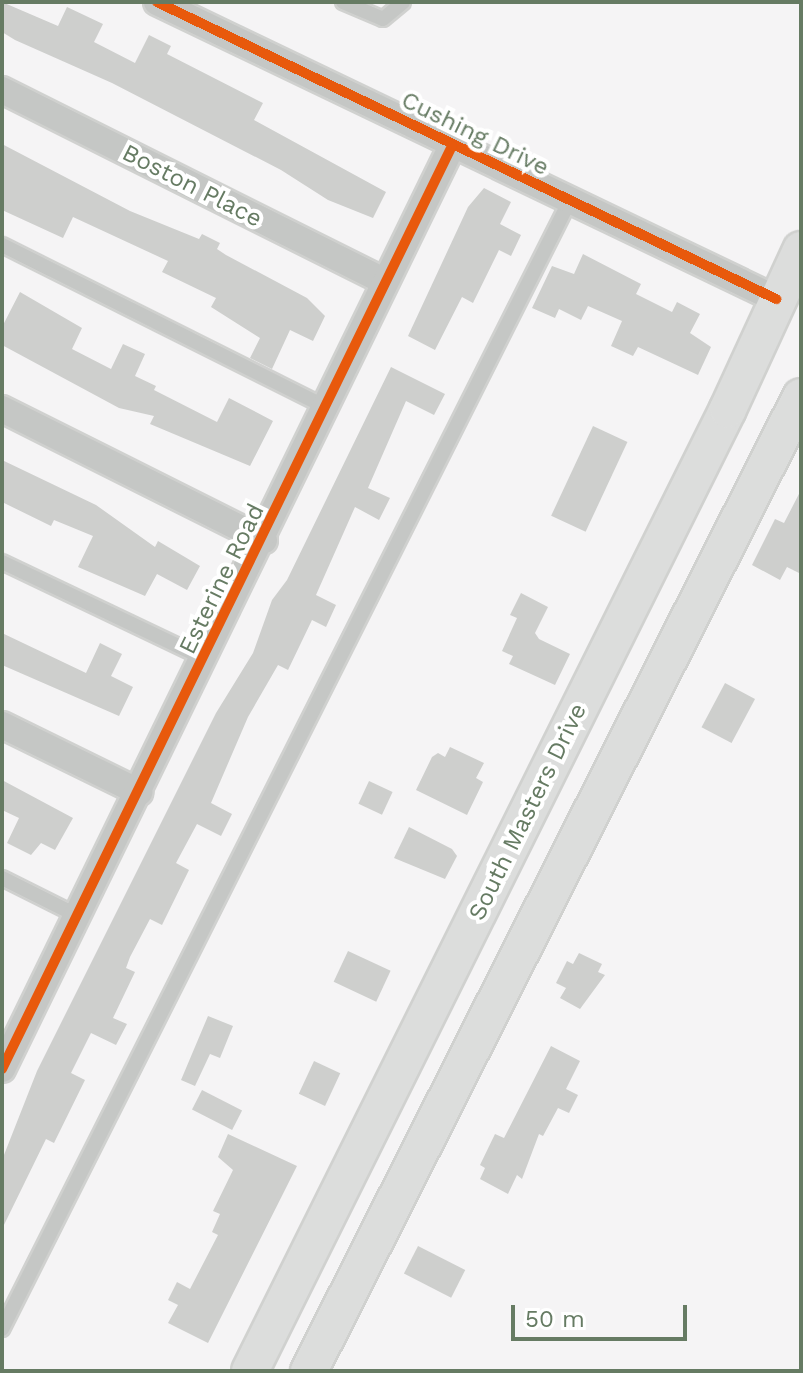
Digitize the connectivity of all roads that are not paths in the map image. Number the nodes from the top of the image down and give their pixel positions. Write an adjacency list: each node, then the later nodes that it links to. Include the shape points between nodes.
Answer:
1 (157, 2): 5 (street, Cushing Drive)
2 (343, 2): 3 (lane, via 383,19)
3 (403, 2)
4 (2, 90): 9 (street, Boston Place)
5 (452, 146): 6 (street, Cushing Drive); 9 (street, Esterine Road)
6 (569, 202): 10 (street, Cushing Drive); 22 (lane)
7 (2, 245): 12 (lane)
8 (801, 250): 10 (main road, South Masters Drive)
9 (383, 281): 12 (street, Esterine Road)
10 (793, 306): 23 (main road, South Masters Drive, via 728,409)
11 (801, 397): 24 (main road)
12 (325, 407): 14 (street, Esterine Road)
13 (2, 409): 14 (street)
14 (264, 540): 16 (street, Esterine Road)
15 (2, 562): 16 (lane)
16 (205, 659): 18 (street, Esterine Road)
17 (2, 725): 18 (street)
18 (139, 792): 20 (street, Esterine Road)
19 (2, 878): 20 (lane)
20 (78, 916): 21 (street, Esterine Road)
21 (6, 1054)
22 (2, 1329)
23 (250, 1371)
24 (309, 1371)

